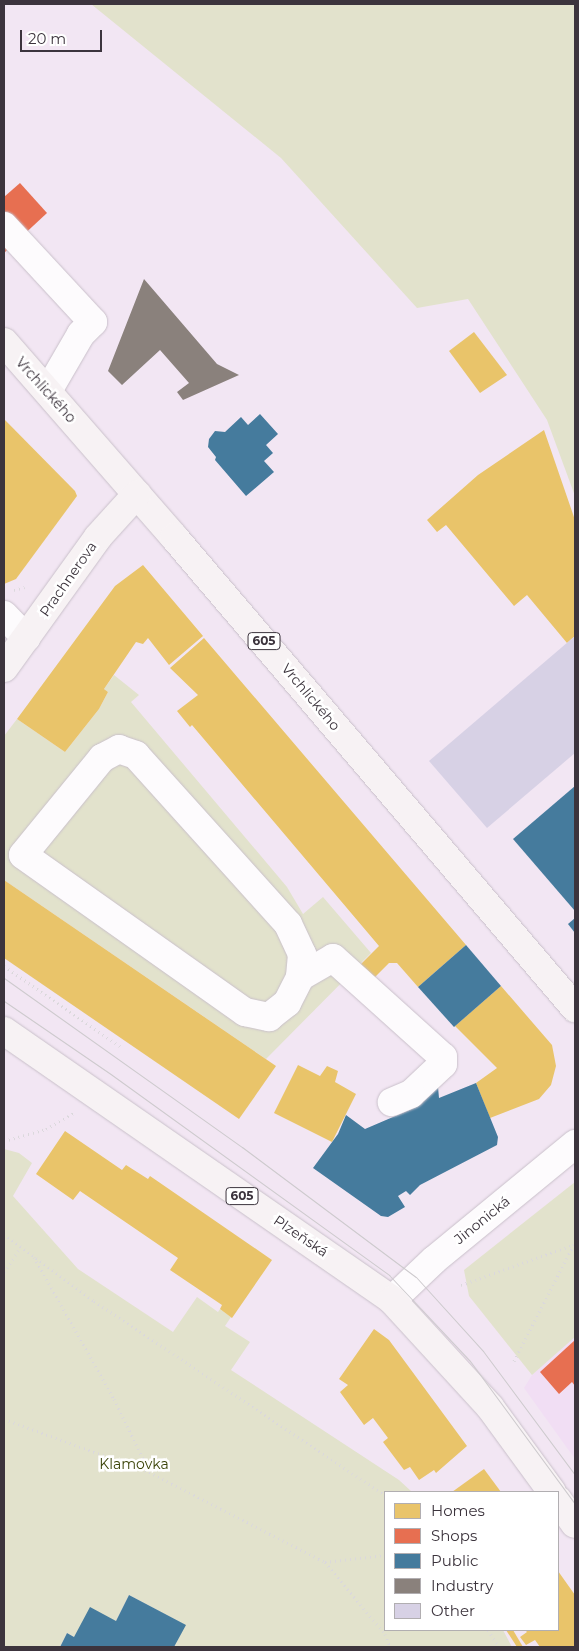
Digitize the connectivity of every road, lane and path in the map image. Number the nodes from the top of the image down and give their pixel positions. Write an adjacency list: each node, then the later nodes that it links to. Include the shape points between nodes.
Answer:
1 (4, 226): 3 (street, via 93,322 81,334)
2 (4, 342): 3 (main road, Vrchlického / 605)
3 (48, 391): 4 (main road, Vrchlického / 605)
4 (137, 494): 6 (main road, Prachnerova, via 98,537); 11 (main road, Vrchlického / 605)
5 (4, 615): 6 (street)
6 (26, 638): 7 (main road, Prachnerova)
7 (4, 668)
8 (14, 848): 10 (street, via 245,1012 269,1017 286,1003); 10 (street, via 102,758 119,749 136,754 288,924 302,954)
9 (4, 966): 13 (path)
10 (300, 977): 14 (street, via 333,958 443,1057 443,1064 411,1094)
11 (571, 1001)
12 (4, 1031): 24 (main road, Plzeňská / 605)
13 (121, 1047)
14 (392, 1102)
15 (77, 1110): 16 (path, via 46,1129)
16 (4, 1141)
17 (575, 1144): 24 (street, Jinonická, via 434,1260)
18 (4, 1234): 20 (path)
19 (575, 1244): 23 (path); 25 (path)
20 (21, 1247): 21 (path); 22 (path)
21 (34, 1256): 27 (path, via 114,1399); 29 (path, via 94,1301)
22 (4, 1272)
23 (461, 1285)
24 (392, 1300): 28 (main road, Plzeňská / 605, via 490,1407)
25 (514, 1362)
26 (4, 1419): 27 (path)
27 (149, 1472): 33 (path)
28 (551, 1491)
29 (384, 1494)
30 (559, 1501): 31 (main road)
31 (575, 1524)
32 (384, 1555): 33 (path)
33 (325, 1562): 35 (path, via 385,1634)
34 (489, 1631): 36 (path)
35 (390, 1647)
36 (499, 1647)

